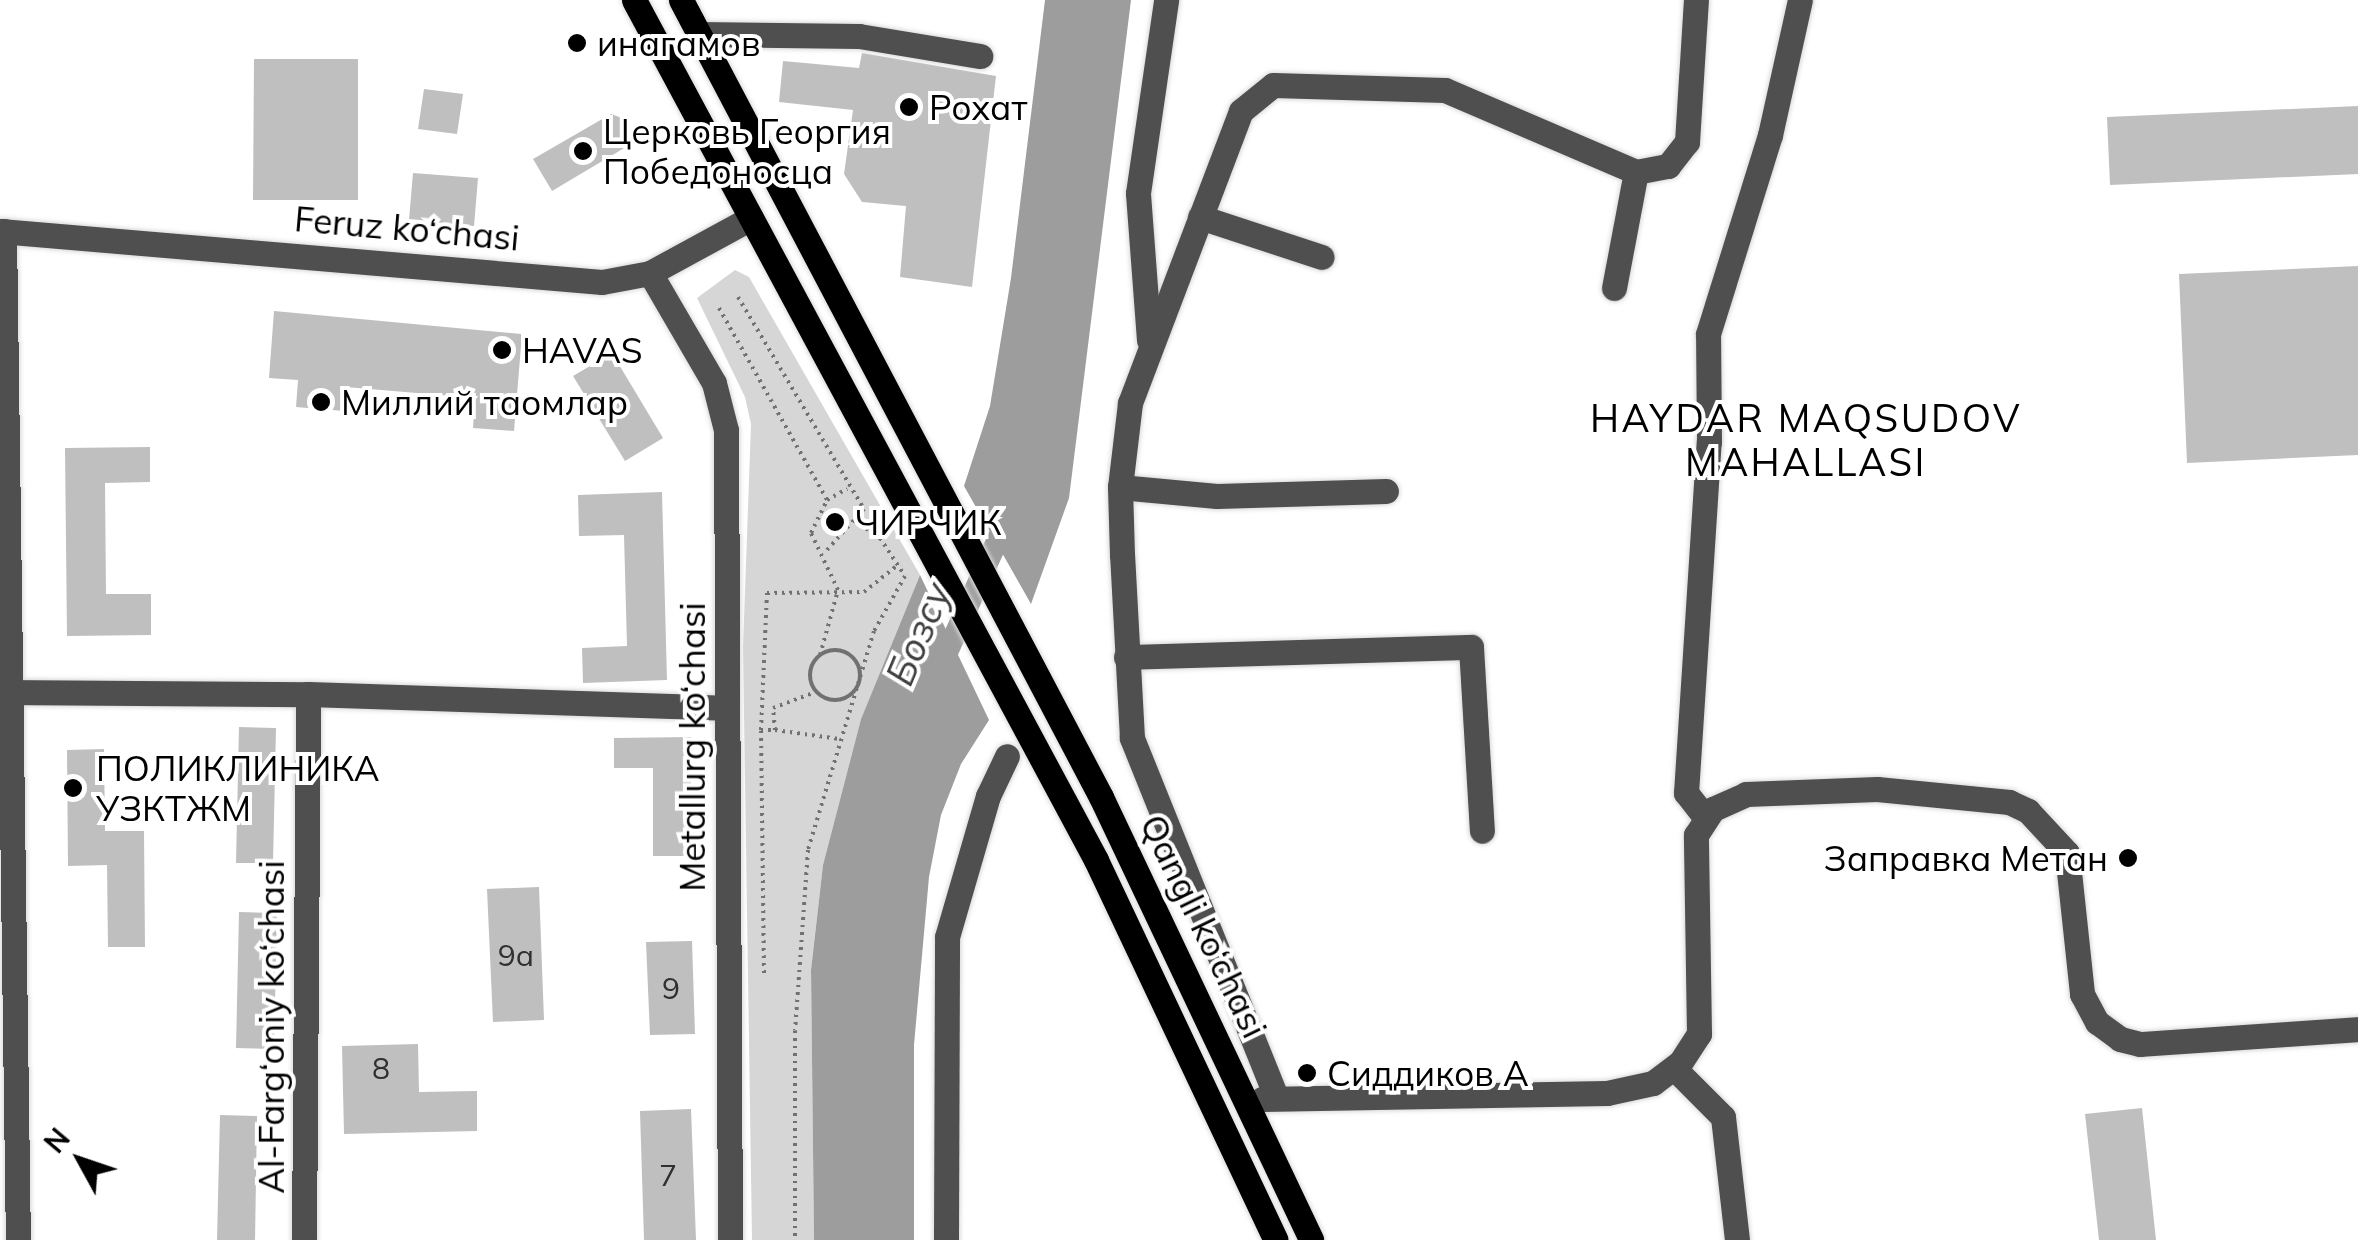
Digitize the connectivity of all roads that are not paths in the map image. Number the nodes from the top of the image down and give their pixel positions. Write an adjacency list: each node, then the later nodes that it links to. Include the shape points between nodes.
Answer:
1 (634, 0): 11 (main road, Qangli ko‘chasi)
2 (681, 0): 6 (main road, Qangli ko‘chasi)
3 (1166, 0): 16 (street, via 1138,193)
4 (1696, 0): 8 (street, via 1687,142 1668,166)
5 (1800, 0): 25 (street, via 1770,135 1708,334 1708,442 1686,793)
6 (698, 34): 7 (street, via 859,36); 9 (main road, Qangli ko‘chasi)
7 (980, 56)
8 (1636, 172): 10 (street, Qangli ko‘chasi, via 1446,90 1274,85 1241,110); 15 (street)
9 (788, 198): 11 (main road, Feruz ko‘chasi); 30 (main road, Qangli ko‘chasi)
10 (1200, 217): 13 (street); 16 (street, Qangli ko‘chasi)
11 (751, 218): 14 (street, Feruz ko‘chasi); 31 (main road, Qangli ko‘chasi, via 1006,692)
12 (2, 231): 14 (street, Feruz ko‘chasi, via 602,282); 19 (street)
13 (1322, 258)
14 (650, 273): 23 (street, Metallurg ko‘chasi, via 714,383 724,414)
15 (1614, 288)
16 (1150, 350): 17 (street, Qangli ko‘chasi, via 1130,403)
17 (1120, 487): 18 (street, via 1216,496); 20 (street, Qangli ko‘chasi)
18 (1386, 491)
19 (4, 528): 21 (street)
20 (1126, 657): 26 (street, via 1470,647); 30 (street, Qangli ko‘chasi, via 1132,738)
21 (6, 692): 22 (street); 27 (street)
22 (308, 694): 23 (street); 33 (street, Al-Farg‘oniy ko‘chasi)
23 (724, 708): 34 (street, Metallurg ko‘chasi)
24 (1007, 756): 35 (street, via 988,796 947,938)
25 (1705, 817): 28 (street, via 1746,794 1877,789 2008,802 2037,818 2066,853 2082,994 2111,1035 2140,1044); 29 (street, via 1692,855 1702,1016 1691,1050)
26 (1482, 831)
27 (6, 889): 32 (street)
28 (2358, 1028)
29 (1674, 1068): 30 (street, via 1622,1092); 38 (street, via 1722,1117)
30 (1263, 1099): 31 (main road); 37 (main road, Qangli ko‘chasi)
31 (1220, 1117): 36 (main road, Qangli ko‘chasi)
32 (18, 1240)
33 (304, 1240)
34 (730, 1240)
35 (946, 1240)
36 (1276, 1240)
37 (1311, 1240)
38 (1737, 1240)

